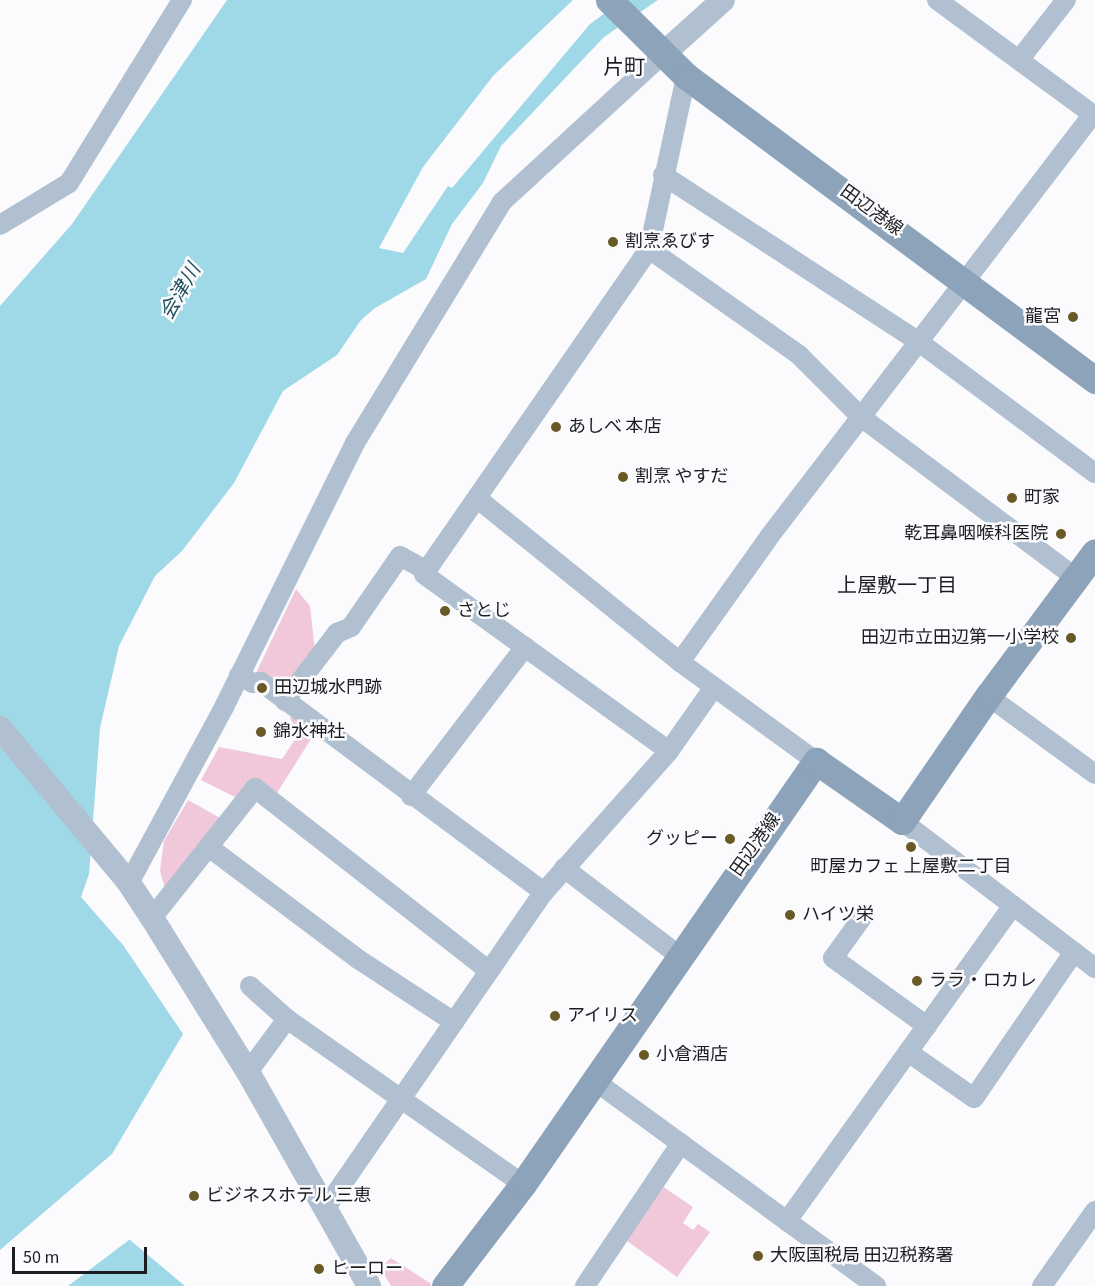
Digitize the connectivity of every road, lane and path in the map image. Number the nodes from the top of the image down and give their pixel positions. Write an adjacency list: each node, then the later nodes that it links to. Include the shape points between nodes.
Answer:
1 (182, 0): 11 (street, via 69,183)
2 (609, 0): 6 (main road, 田辺港線)
3 (723, 0): 6 (street)
4 (937, 0): 7 (street)
5 (1066, 0): 7 (street)
6 (655, 48): 8 (main road, 田辺港線); 24 (street, via 502,202 355,443)
7 (1019, 60): 9 (street)
8 (687, 76): 10 (street); 13 (main road, 田辺港線)
9 (1094, 115): 13 (street)
10 (663, 175): 12 (street); 14 (street)
11 (0, 225)
12 (649, 249): 16 (street, via 800,355); 18 (street)
13 (966, 281): 14 (street); 15 (main road, 田辺港線)
14 (919, 342): 16 (street); 17 (street)
15 (1095, 380)
16 (861, 417): 21 (street); 23 (street)
17 (1095, 473)
18 (478, 499): 20 (street); 23 (street)
19 (1095, 552): 21 (main road)
20 (427, 571): 22 (street, via 424,574); 27 (street, via 400,556 351,627 337,633)
21 (1076, 578): 26 (main road)
22 (525, 647): 29 (street); 32 (street)
23 (680, 662): 25 (street)
24 (239, 675): 27 (street, via 253,683 261,682); 36 (street)
25 (714, 687): 29 (street); 30 (street)
26 (988, 696): 31 (street); 33 (main road)
27 (285, 701): 32 (street)
28 (0, 728): 36 (street)
29 (669, 751): 35 (street)
30 (816, 760): 33 (main road); 42 (main road, 田辺港線)
31 (1095, 774)
32 (411, 796): 37 (street)
33 (902, 821): 38 (street)
34 (210, 848): 40 (street); 44 (street, via 255,788); 47 (street, via 358,959)
35 (564, 868): 37 (street); 42 (street)
36 (129, 883): 40 (street)
37 (544, 892): 44 (street)
38 (1014, 905): 41 (street); 48 (street)
39 (864, 915): 48 (street, via 833,958)
40 (152, 918): 50 (street)
41 (1074, 952): 43 (street); 49 (street, via 974,1098)
42 (678, 955): 51 (main road, 田辺港線)
43 (1095, 968)
44 (489, 971): 47 (street)
45 (250, 986): 46 (street)
46 (287, 1019): 50 (street); 52 (street)
47 (454, 1022): 52 (street)
48 (927, 1026): 49 (street)
49 (908, 1052): 57 (street)
50 (248, 1072): 55 (street)
51 (594, 1081): 53 (street); 54 (main road, 田辺港線)
52 (403, 1097): 54 (street); 55 (street)
53 (681, 1143): 57 (street); 61 (street)
54 (523, 1184): 60 (main road, 田辺港線)
55 (324, 1209): 59 (street)
56 (1095, 1211): 62 (street)
57 (787, 1221): 58 (street)
58 (864, 1282)
59 (369, 1286)
60 (446, 1286)
61 (585, 1286)
62 (1042, 1286)

